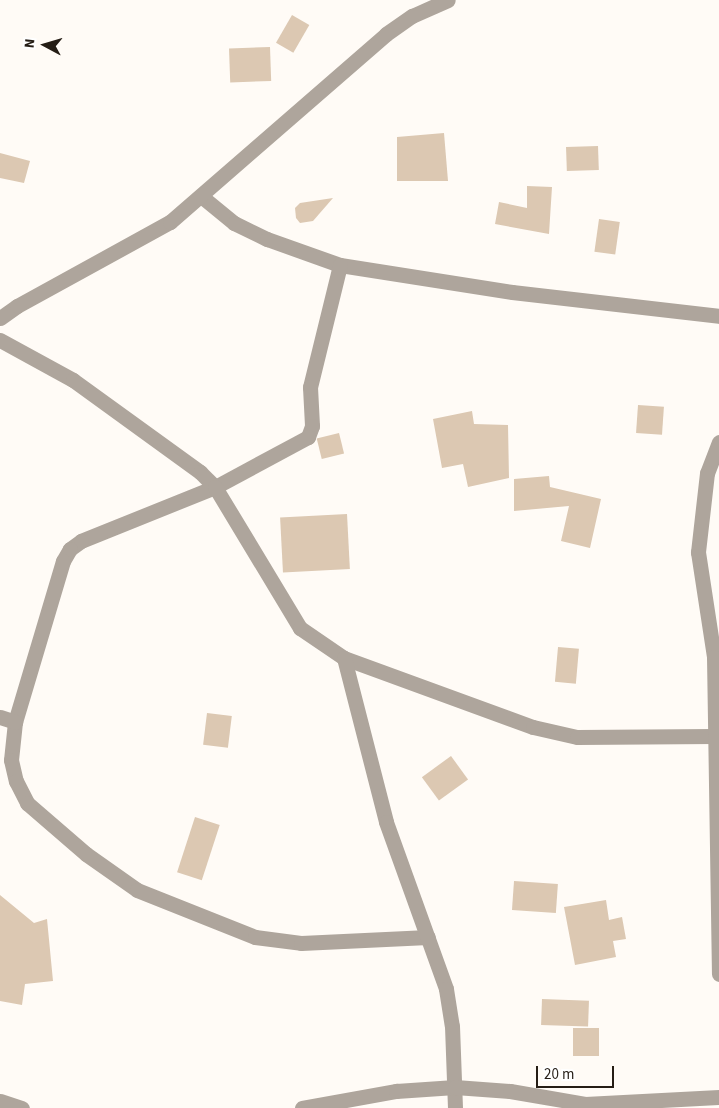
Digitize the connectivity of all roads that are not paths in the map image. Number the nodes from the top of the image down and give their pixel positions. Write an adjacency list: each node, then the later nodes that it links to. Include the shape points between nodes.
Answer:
1 (448, 0): 2 (street, via 412,16 386,34)
2 (201, 196): 3 (street, via 242,227); 5 (street, via 170,222)
3 (340, 265): 4 (street, via 512,292); 8 (street, via 310,387 312,426 308,438)
4 (719, 316)
5 (0, 318)
6 (0, 340): 8 (street, via 98,397)
7 (719, 442): 9 (street, via 706,473 698,544 700,576)
8 (215, 487): 10 (street, via 300,628); 12 (street, via 81,541 70,549 63,561)
9 (715, 626): 13 (street)
10 (344, 658): 13 (street, via 533,727 577,736); 14 (street, via 384,814)
11 (0, 717): 12 (street)
12 (15, 722): 14 (street, via 11,760 16,781 27,803 86,854 137,890 255,937 301,943)
13 (714, 736): 15 (street)
14 (428, 938): 16 (street, via 446,989)
15 (719, 974)
16 (455, 1087): 19 (street, via 510,1091); 21 (street, via 396,1091); 22 (street)
17 (719, 1097): 19 (street)
18 (0, 1100): 20 (street)
19 (585, 1106)
20 (22, 1108)
21 (302, 1108)
22 (455, 1108)

